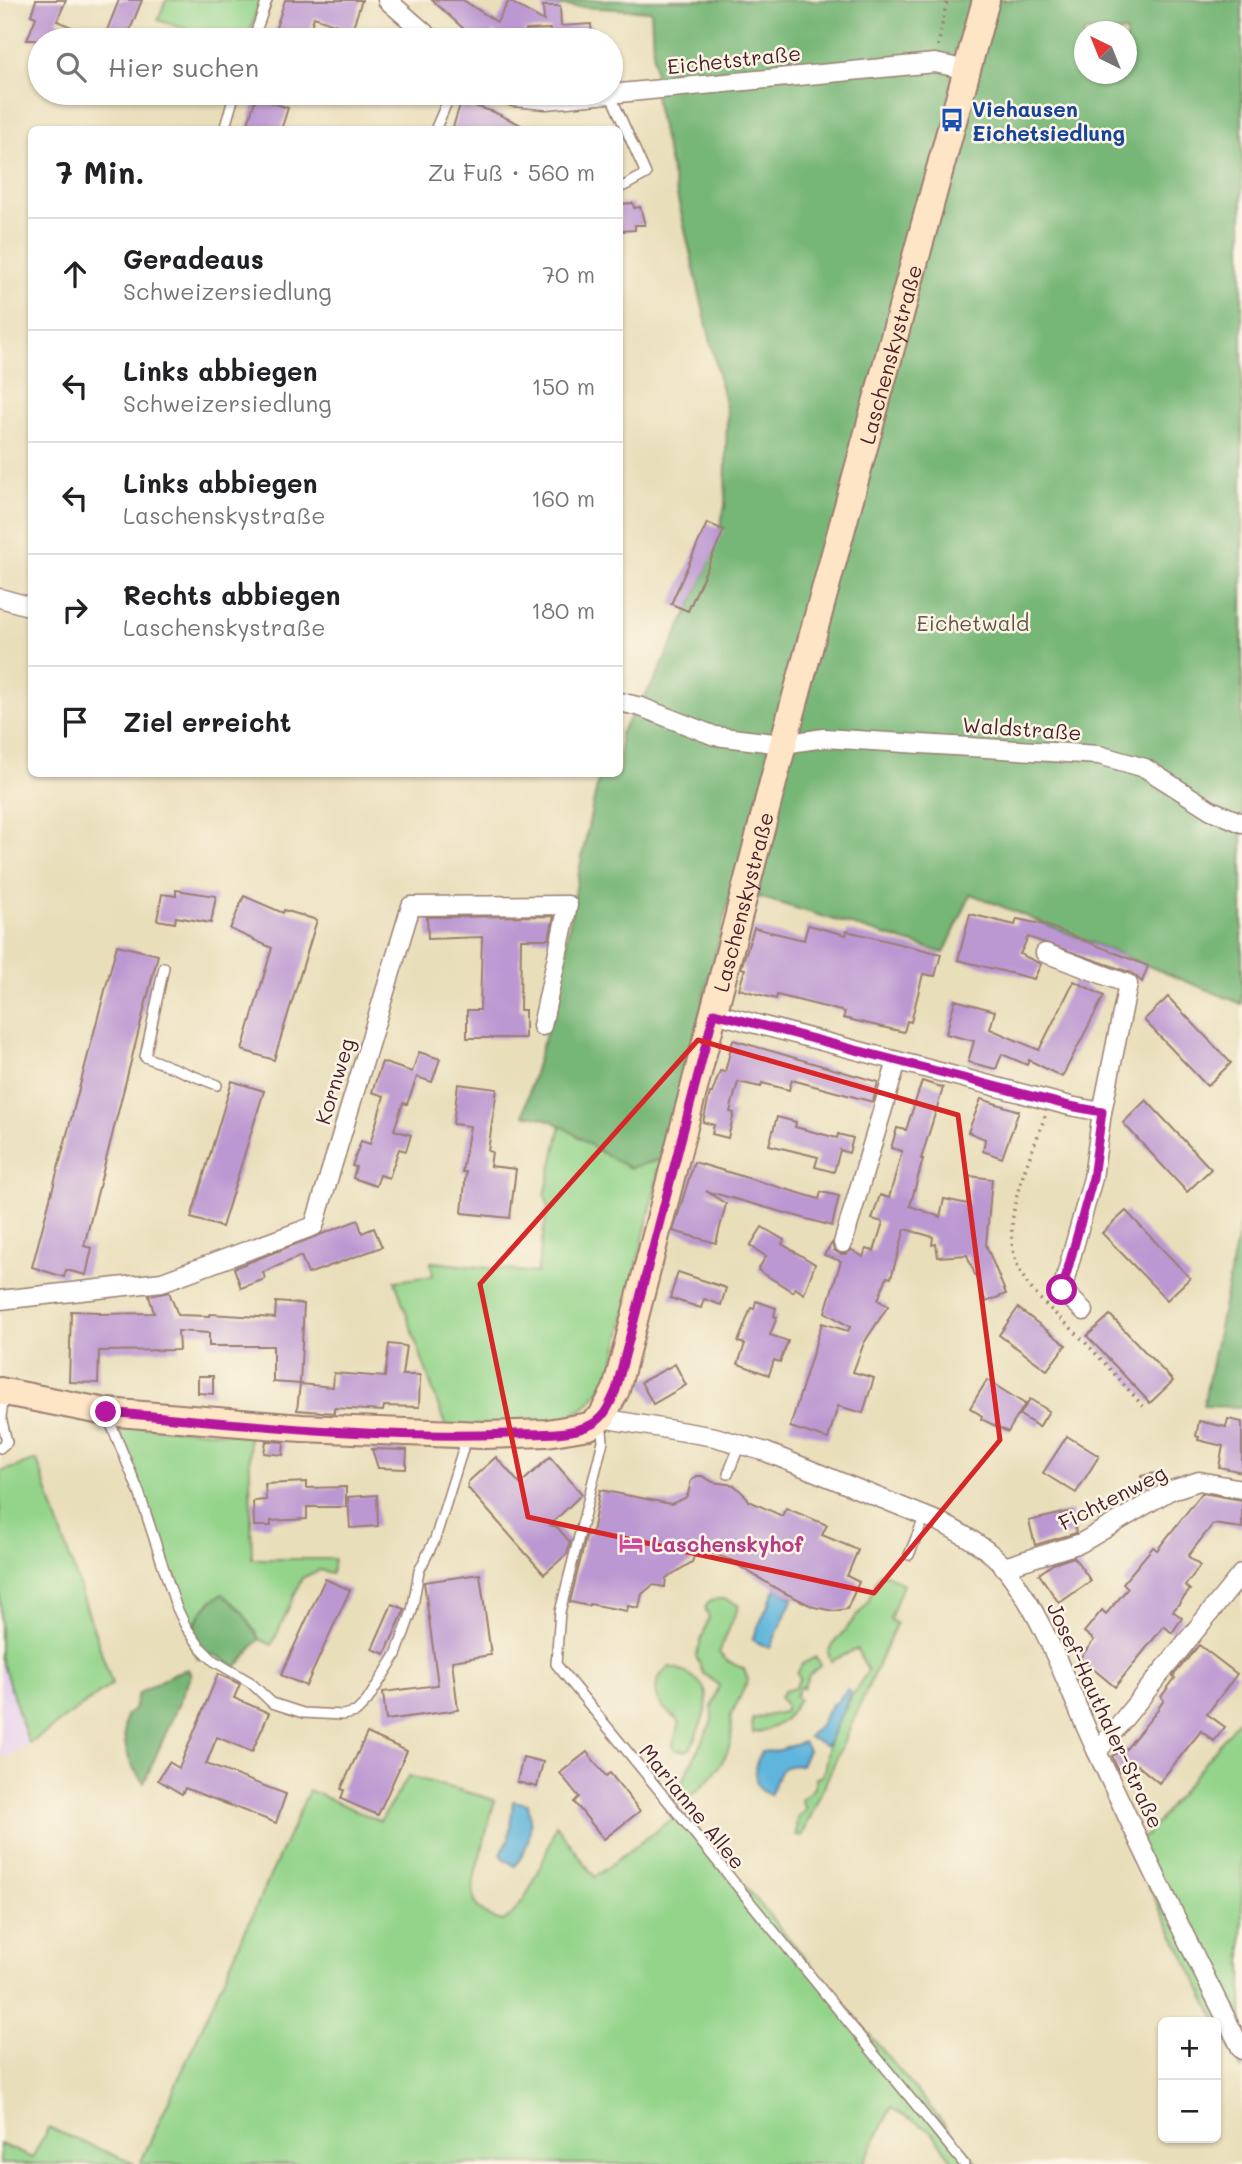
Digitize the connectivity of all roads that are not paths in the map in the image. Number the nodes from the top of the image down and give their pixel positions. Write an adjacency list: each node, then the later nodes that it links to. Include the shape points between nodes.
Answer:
1 (267, 0): 4 (lane)
2 (387, 0): 5 (street)
3 (986, 0): 6 (street, Laschenskystraße)
4 (257, 28)
5 (419, 28)
6 (968, 70): 7 (street, Eichetstraße, via 934,63); 17 (street, Laschenskystraße)
7 (623, 93)
8 (231, 105): 11 (lane)
9 (446, 105): 12 (lane)
10 (614, 105): 13 (lane, via 646,174)
11 (225, 126)
12 (437, 126)
13 (623, 186)
14 (0, 598): 15 (street)
15 (28, 606)
16 (623, 703): 17 (street, Waldstraße, via 715,736)
17 (783, 744): 18 (street, Waldstraße, via 824,738 1099,755 1144,768 1210,810); 21 (street, Laschenskystraße)
18 (1242, 823)
19 (1045, 953): 25 (street, via 1128,984)
20 (164, 967): 24 (lane, via 145,1057)
21 (714, 1013): 23 (street); 31 (street, Laschenskystraße, via 616,1390)
22 (542, 1026): 27 (street, Kornweg, via 568,905 411,906 314,1227 162,1282)
23 (897, 1061): 25 (street); 26 (street)
24 (217, 1085)
25 (1102, 1112): 28 (street, via 1093,1178 1062,1290)
26 (843, 1243)
27 (0, 1300)
28 (1084, 1311)
29 (2, 1392): 30 (street); 34 (lane, via 7,1442)
30 (106, 1412): 32 (street, via 302,1428); 32 (lane, via 139,1492 176,1606 201,1648 272,1703 303,1713 342,1716 356,1712 367,1700 396,1655 412,1611 419,1572 435,1539)
31 (601, 1418): 32 (street, via 573,1430); 33 (street, Josef-Hauthaler-Straße); 43 (lane, Marianne Allee, via 604,1441 560,1612 556,1664)
32 (467, 1435)
33 (740, 1444): 35 (lane); 37 (street, Josef-Hauthaler-Straße)
34 (0, 1448)
35 (728, 1474)
36 (1242, 1489): 39 (street, Fichtenweg, via 1199,1481 1168,1491 1081,1543)
37 (925, 1516): 38 (lane); 39 (street, Josef-Hauthaler-Straße, via 964,1535)
38 (908, 1555)
39 (1004, 1567): 41 (street, Josef-Hauthaler-Straße, via 1040,1619)
40 (1242, 1573): 41 (street)
41 (1097, 1752): 42 (street, Josef-Hauthaler-Straße)
42 (1242, 2050)
43 (964, 2164)

